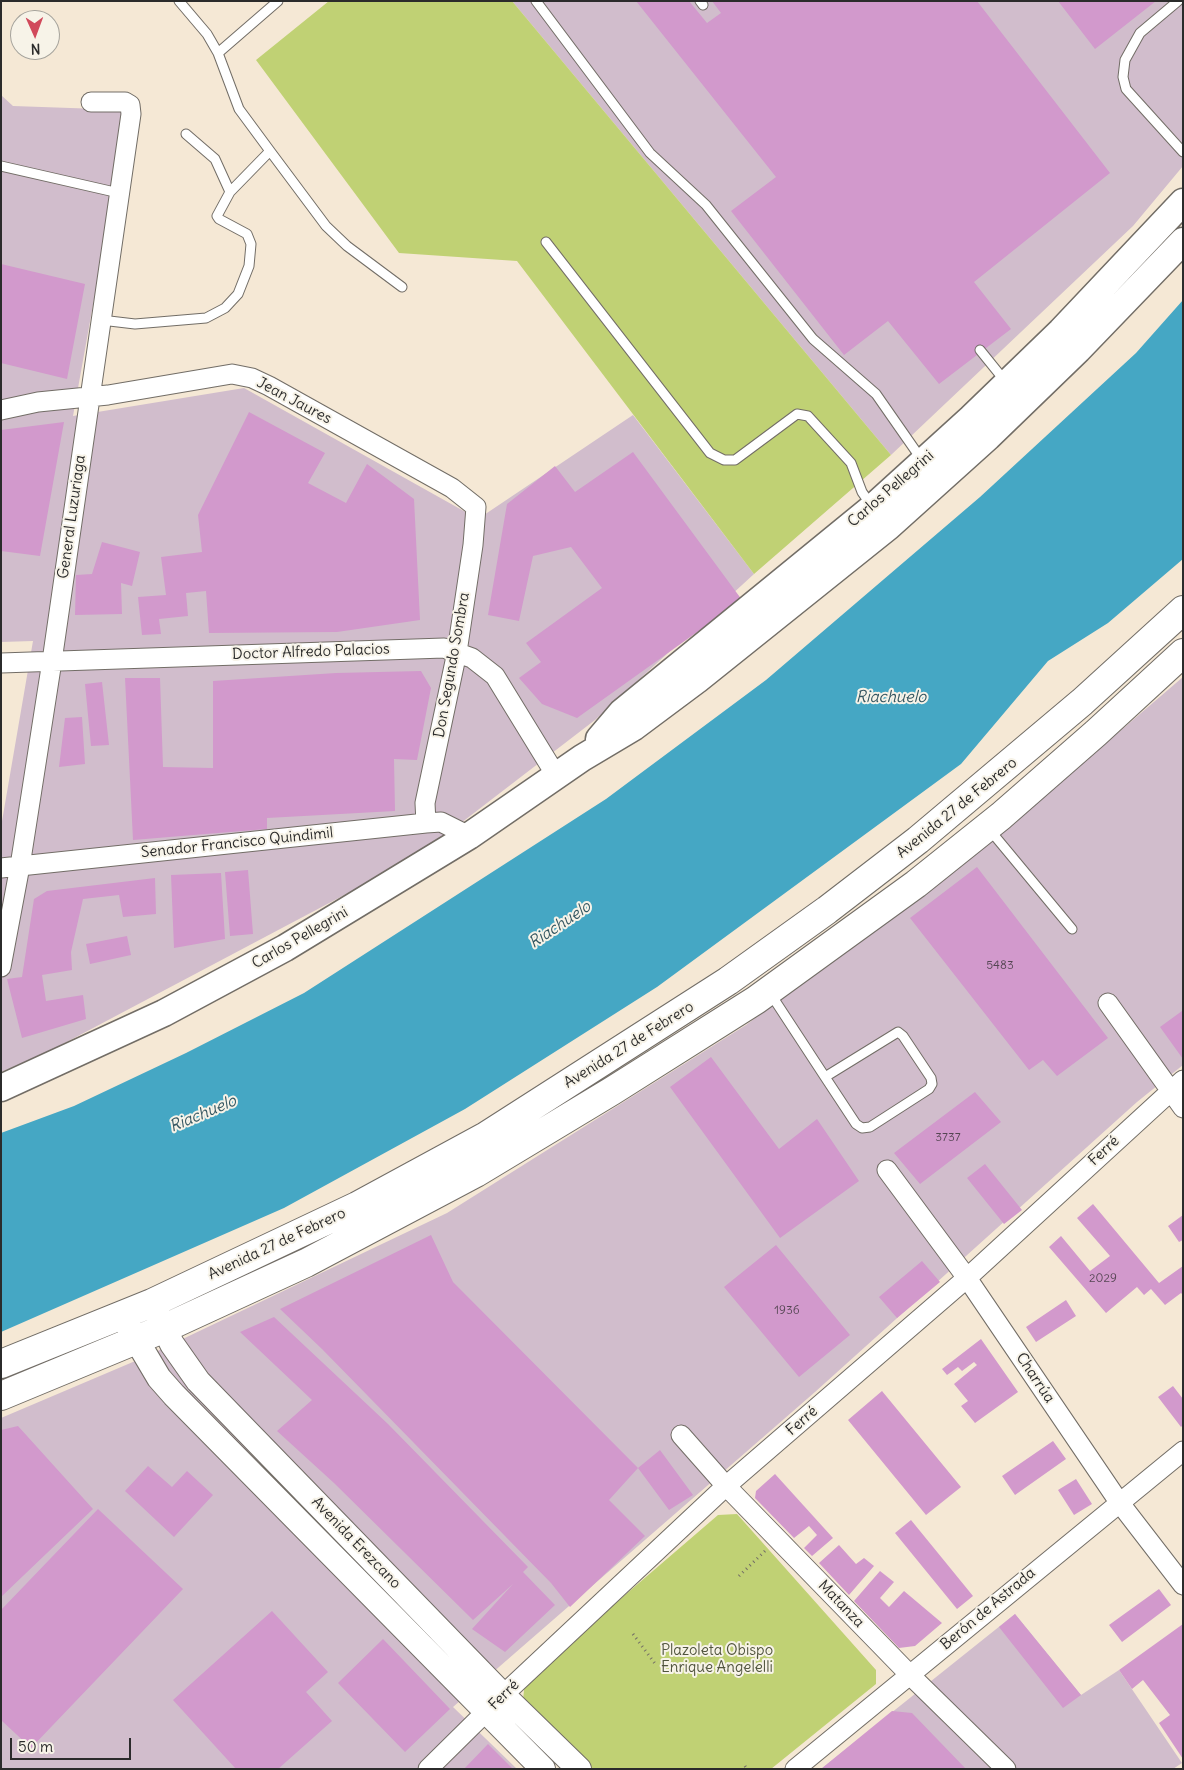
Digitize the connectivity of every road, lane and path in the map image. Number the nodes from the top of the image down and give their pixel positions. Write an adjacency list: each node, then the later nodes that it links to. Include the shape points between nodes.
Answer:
1 (179, 1): 5 (lane, via 207,34)
2 (278, 1): 5 (lane)
3 (536, 1): 22 (lane, via 650,153 706,205 813,339 876,394)
4 (1178, 1): 9 (lane, via 1140,34 1125,60 1123,77 1126,89)
5 (218, 53): 8 (lane, via 239,109)
6 (91, 102): 12 (street, General Luzuriaga, via 125,102 130,105)
7 (186, 134): 11 (lane, via 215,159)
8 (270, 151): 11 (lane); 16 (lane, via 326,226)
9 (1183, 152)
10 (1, 166): 12 (lane)
11 (230, 192): 17 (lane, via 217,216 247,234 250,244 249,266 233,301 206,318 135,324)
12 (119, 193): 17 (street, General Luzuriaga)
13 (1183, 202): 19 (main road, Carlos Pellegrini, via 1061,331)
14 (1183, 241): 19 (main road, Carlos Pellegrini, via 1078,350)
15 (546, 242): 24 (lane, via 710,452 724,460 735,460 797,414 808,416 850,463 862,492)
16 (402, 287)
17 (101, 320): 20 (street, General Luzuriaga)
18 (980, 350): 19 (lane)
19 (1015, 393): 22 (main road, Carlos Pellegrini)
20 (89, 397): 21 (street, Jean Jaures, via 38,402); 23 (street, Jean Jaures, via 212,376 232,374 252,378 452,488); 28 (street, General Luzuriaga)
21 (1, 410)
22 (930, 472): 24 (main road, Carlos Pellegrini)
23 (476, 507): 26 (street, Don Segundo Sombra)
24 (880, 517): 30 (main road, Carlos Pellegrini, via 629,706 582,758)
25 (1179, 624): 45 (main road, Avenida 27 de Febrero, via 918,840 828,910 728,981 486,1136 357,1206)
26 (457, 652): 28 (street, Doctor Alfredo Palacios, via 424,648); 30 (street, Doctor Alfredo Palacios, via 472,658 495,676); 31 (street, Don Segundo Sombra, via 425,803)
27 (1183, 653): 32 (main road, Avenida 27 de Febrero)
28 (52, 661): 29 (street, Doctor Alfredo Palacios); 34 (street, General Luzuriaga)
29 (1, 663)
30 (557, 777): 33 (main road, Carlos Pellegrini)
31 (426, 823): 33 (street, Senador Francisco Quindimil, via 441,822); 34 (street, Senador Francisco Quindimil)
32 (987, 827): 35 (lane); 37 (main road, Avenida 27 de Febrero, via 916,884)
33 (469, 836): 41 (main road, Carlos Pellegrini, via 385,889 230,978 164,1013)
34 (11, 867): 36 (street, General Luzuriaga)
35 (1072, 929)
36 (1, 967)
37 (769, 990): 39 (lane); 47 (main road, Avenida 27 de Febrero, via 476,1173 306,1264)
38 (1108, 1003): 40 (street)
39 (825, 1076): 39 (lane, via 856,1124 862,1128 870,1127 932,1084 898,1032)
40 (1176, 1086): 42 (street); 44 (street, Ferré)
41 (1, 1088)
42 (1183, 1108)
43 (887, 1170): 44 (street, Charrúa)
44 (967, 1278): 53 (street, Ferré); 54 (street, Charrúa)
45 (152, 1303): 46 (main road, Avenida 27 de Febrero); 47 (street, Avenida Erezcano)
46 (123, 1316): 48 (street, Avenida Erezcano); 49 (main road, Avenida 27 de Febrero)
47 (164, 1328): 48 (main road, Avenida 27 de Febrero); 61 (street, Avenida Erezcano, via 198,1381)
48 (136, 1340): 50 (main road, Avenida 27 de Febrero); 62 (street, Avenida Erezcano, via 159,1378 174,1395)
49 (1, 1364)
50 (1, 1396)
51 (681, 1435): 53 (street, Matanza)
52 (1183, 1451): 54 (street, Berón de Astrada)
53 (726, 1486): 60 (street, Matanza); 61 (street, Ferré)
54 (1119, 1502): 57 (street, Charrúa); 60 (street, Berón de Astrada)
55 (767, 1549): 56 (path)
56 (739, 1576)
57 (1183, 1585)
58 (632, 1634): 59 (path)
59 (656, 1665)
60 (910, 1675): 66 (street, Berón de Astrada); 67 (street, Matanza)
61 (503, 1695): 62 (street, Ferré); 65 (street, Avenida Erezcano)
62 (486, 1712): 63 (street, Ferré); 64 (street, Avenida Erezcano)
63 (428, 1769)
64 (543, 1769)
65 (579, 1769)
66 (795, 1769)
67 (1006, 1769)

